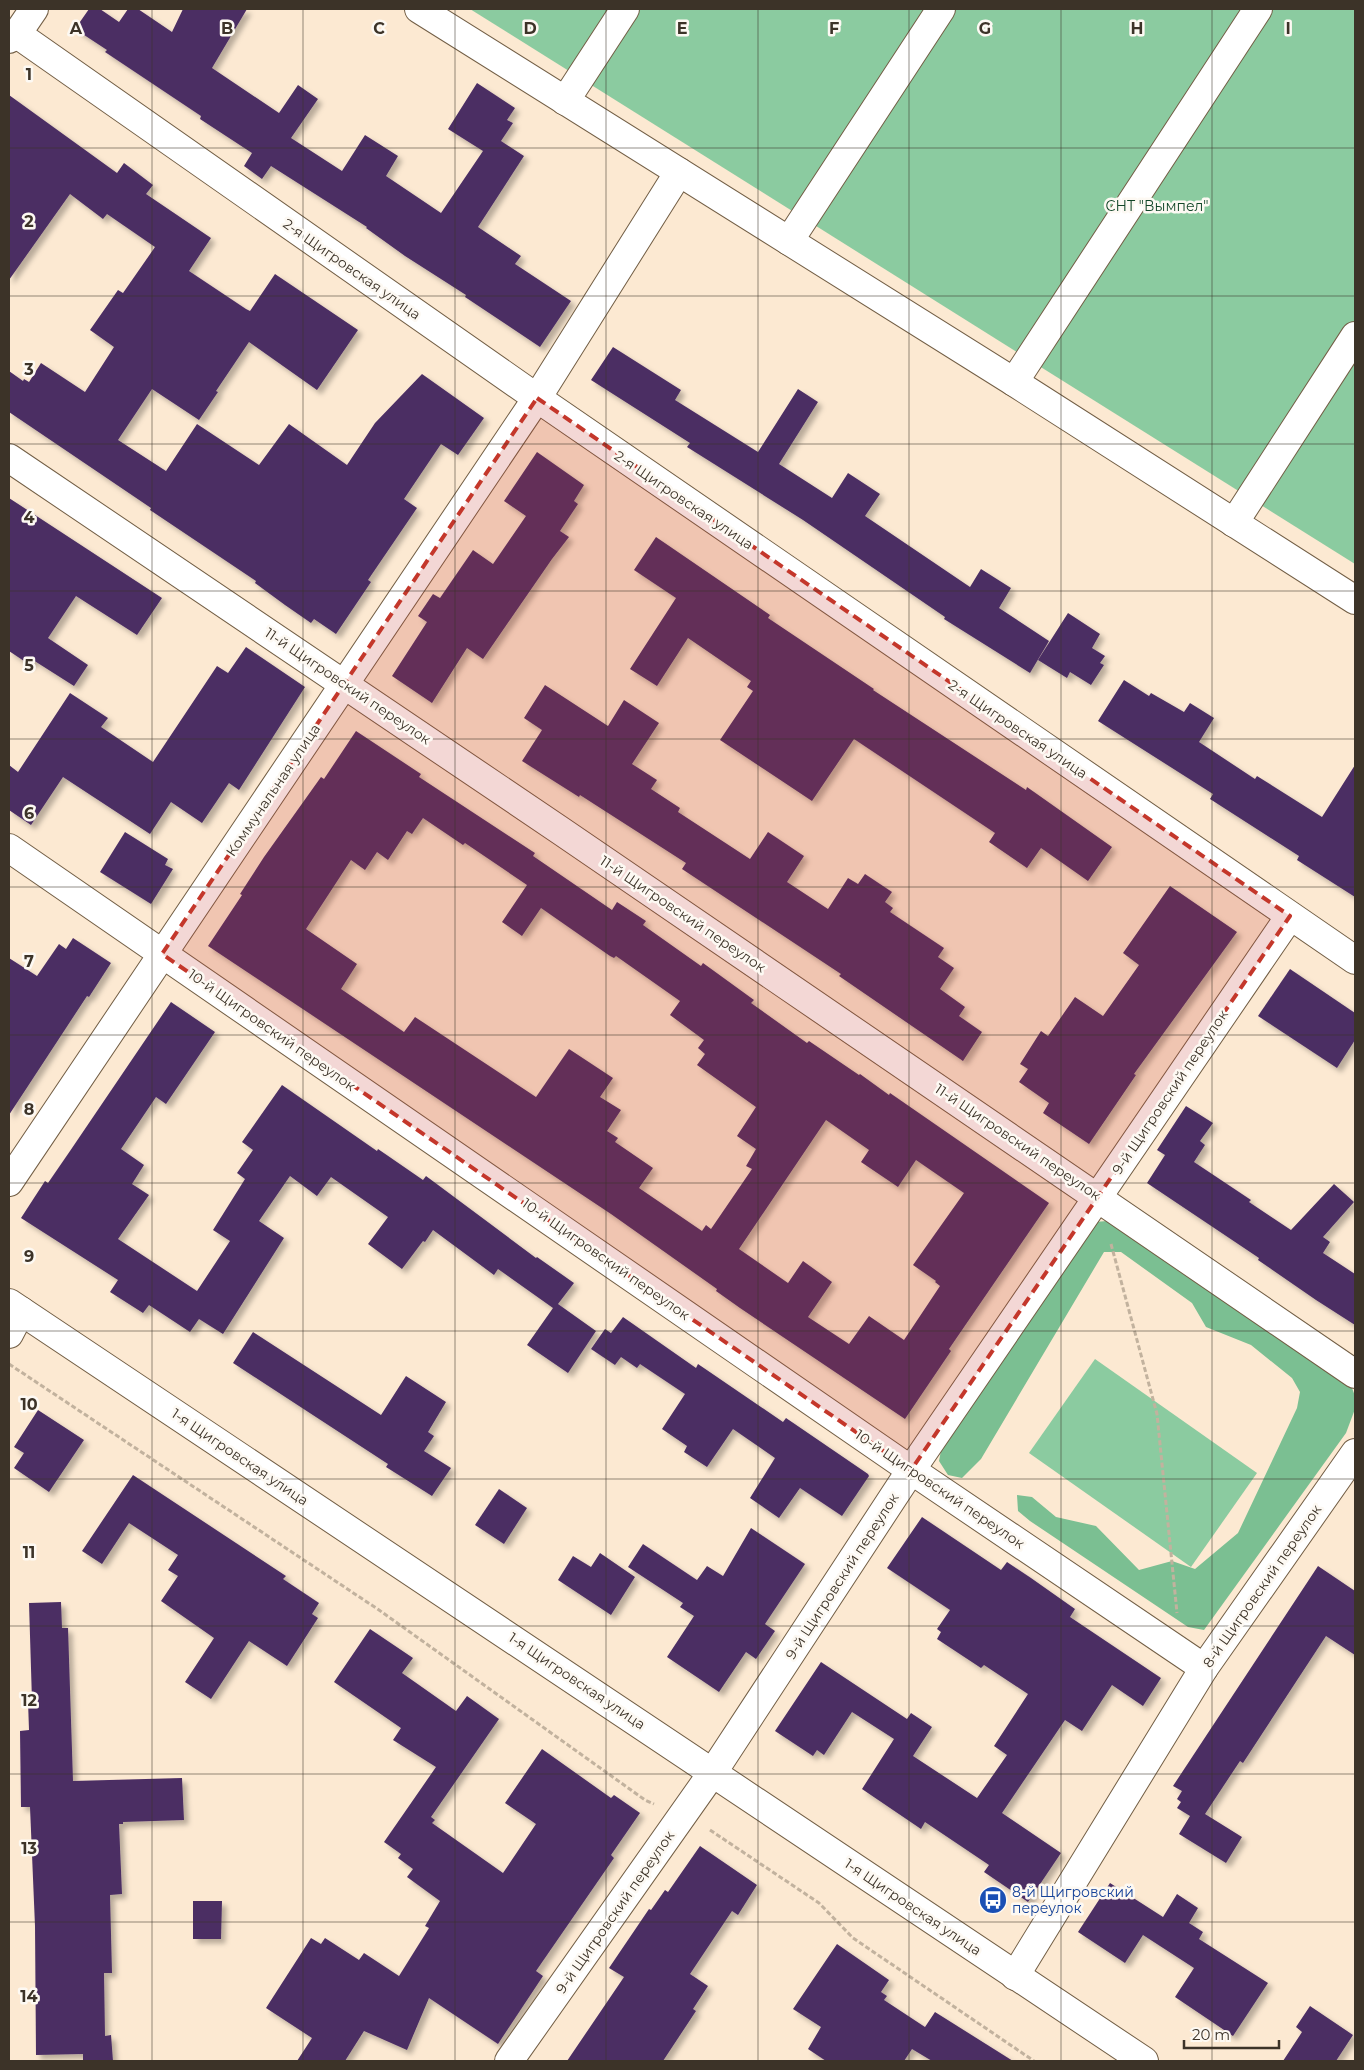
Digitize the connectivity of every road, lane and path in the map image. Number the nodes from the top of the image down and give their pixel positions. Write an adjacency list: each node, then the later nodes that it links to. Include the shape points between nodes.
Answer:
1 (34, 9): 6 (street)
2 (419, 9): 7 (street)
3 (625, 9): 7 (street)
4 (942, 9): 9 (street)
5 (1258, 9): 11 (street)
6 (13, 36): 12 (street, 2-я Щигровская улица)
7 (565, 101): 8 (street)
8 (679, 172): 9 (street); 12 (street, Коммунальная улица)
9 (789, 242): 11 (street)
10 (1355, 336): 14 (street)
11 (1014, 382): 14 (street)
12 (536, 398): 16 (street, Коммунальная улица); 18 (street, 2-я Щигровская улица)
13 (9, 458): 16 (street, 11-й Щигровский переулок)
14 (1234, 523): 15 (street)
15 (1355, 600)
16 (345, 684): 19 (street, Коммунальная улица); 22 (street, 11-й Щигровский переулок)
17 (9, 848): 19 (street, 10-й Щигровский переулок)
18 (1290, 916): 20 (street, 2-я Щигровская улица); 22 (street, 9-й Щигровский переулок)
19 (162, 954): 21 (street, Коммунальная улица); 27 (street, 10-й Щигровский переулок)
20 (1355, 960)
21 (9, 1182)
22 (1099, 1197): 25 (street, 11-й Щигровский переулок); 27 (street, 9-й Щигровский переулок); 28 (path, via 1157,1414)
23 (13, 1316): 30 (street, 1-я Щигровская улица)
24 (9, 1364): 31 (path, via 379,1610 645,1800)
25 (1355, 1374)
26 (1355, 1453): 29 (street, 8-й Щигровский переулок)
27 (912, 1470): 28 (street, 10-й Щигровский переулок); 30 (street, 9-й Щигровский переулок)
28 (1181, 1654): 29 (street, 10-й Щигровский переулок)
29 (1204, 1668): 32 (street, 8-й Щигровский переулок)
30 (713, 1772): 31 (street, 9-й Щигровский переулок); 32 (street, 1-я Щигровская улица)
31 (682, 1817): 33 (street, 9-й Щигровский переулок); 34 (path, via 710,1830 819,1903 853,1938)
32 (1015, 1976): 35 (street, 1-я Щигровская улица)
33 (509, 2061)
34 (1034, 2061)
35 (1144, 2061)

